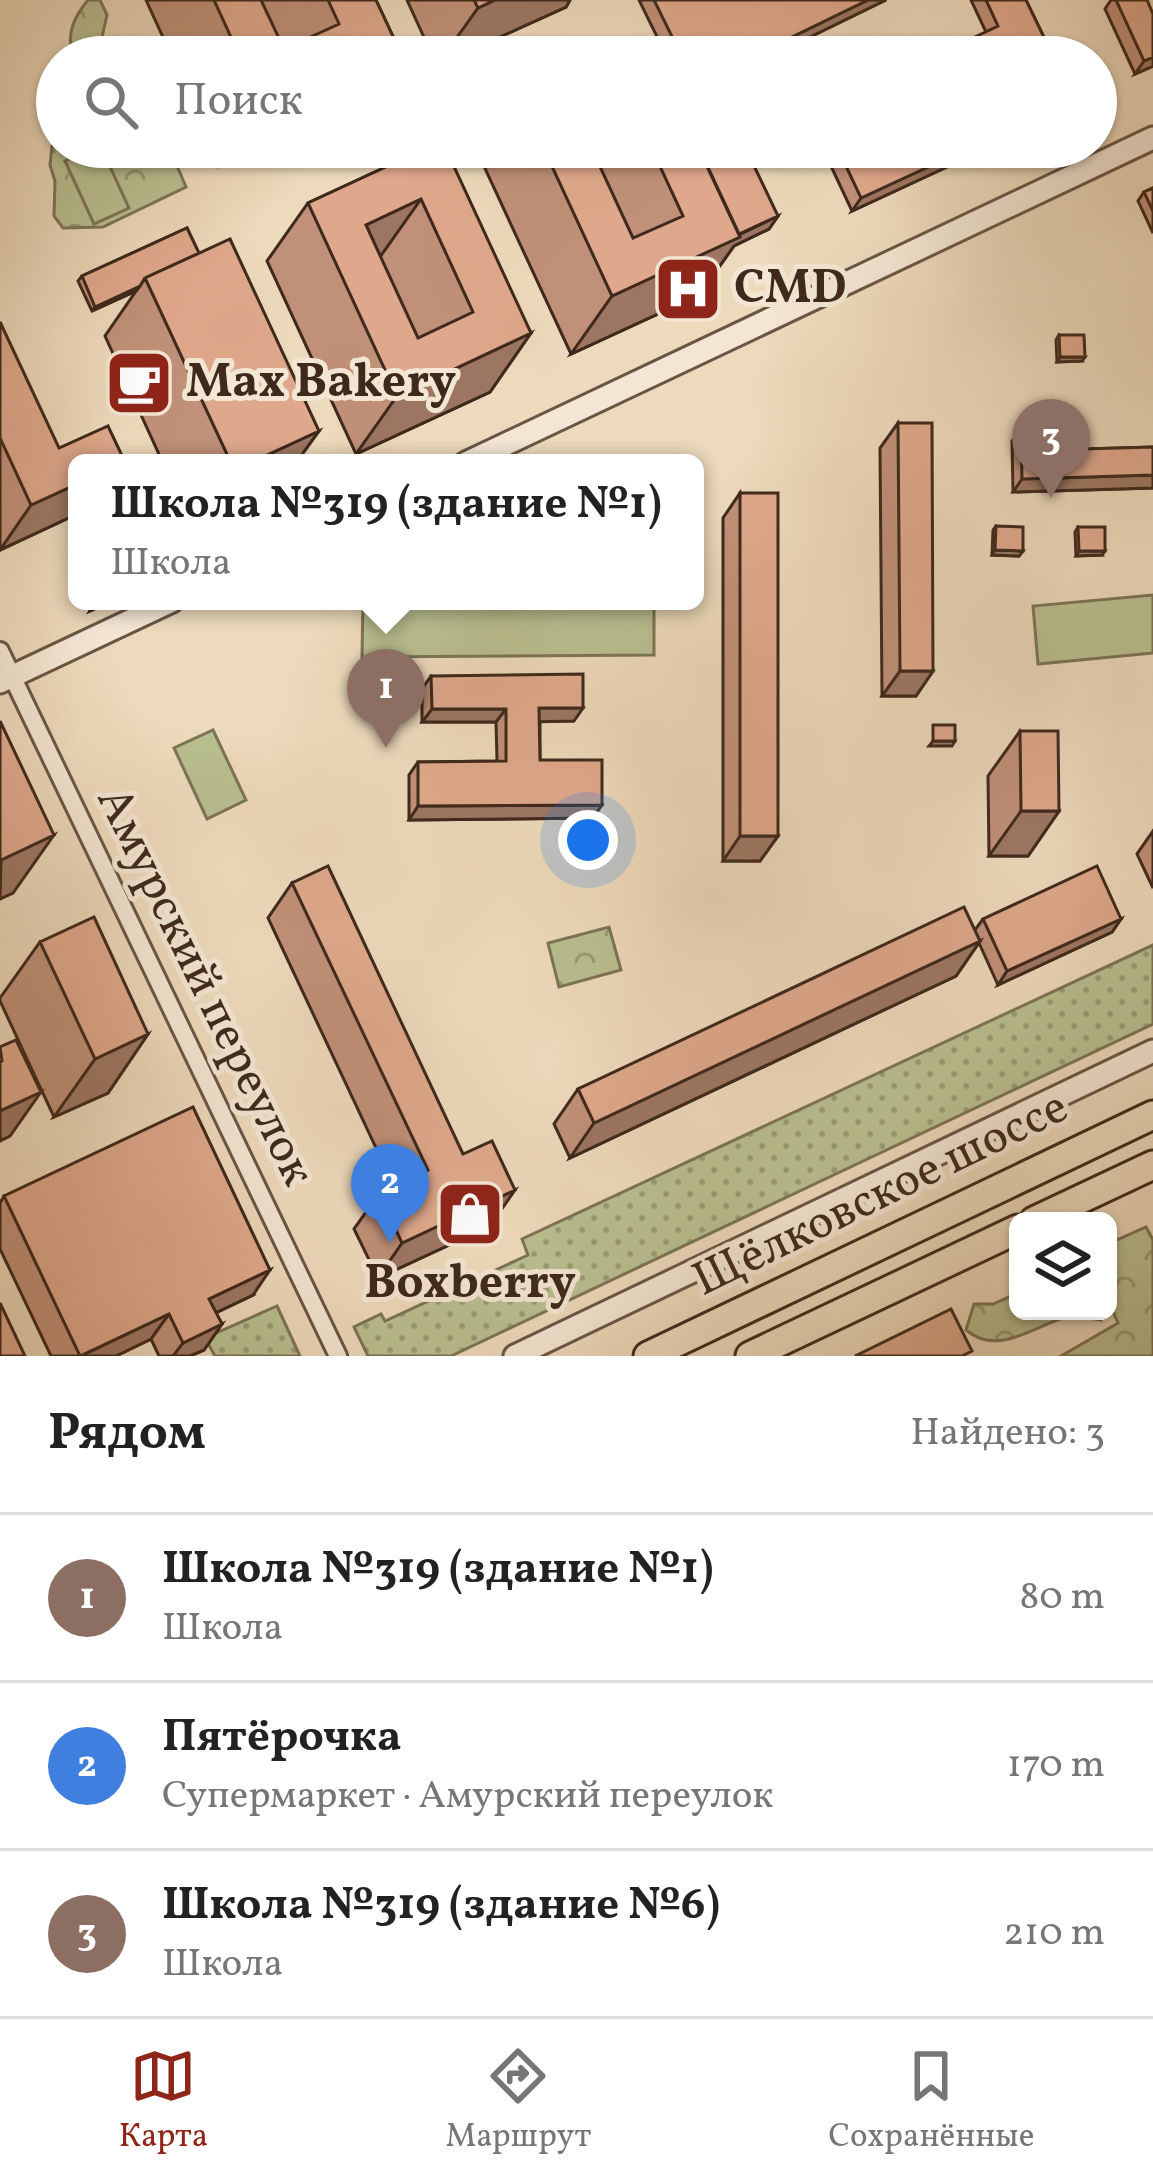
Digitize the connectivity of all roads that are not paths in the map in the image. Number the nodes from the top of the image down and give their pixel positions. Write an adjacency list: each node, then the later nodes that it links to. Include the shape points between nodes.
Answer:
1 (1153, 138): 2 (street)
2 (1117, 155)
3 (1090, 168): 4 (street)
4 (485, 454)
5 (153, 610): 7 (street)
6 (0, 651): 7 (street, Амурский переулок)
7 (6, 679): 13 (street, Амурский переулок)
8 (1153, 1051): 14 (street)
9 (1153, 1115): 15 (main road, Щёлковское шоссе)
10 (1153, 1165): 11 (main road, Щёлковское шоссе)
11 (1053, 1212)
12 (1009, 1233): 16 (main road, Щёлковское шоссе)
13 (338, 1356)
14 (515, 1356)
15 (648, 1356)
16 (750, 1356)

